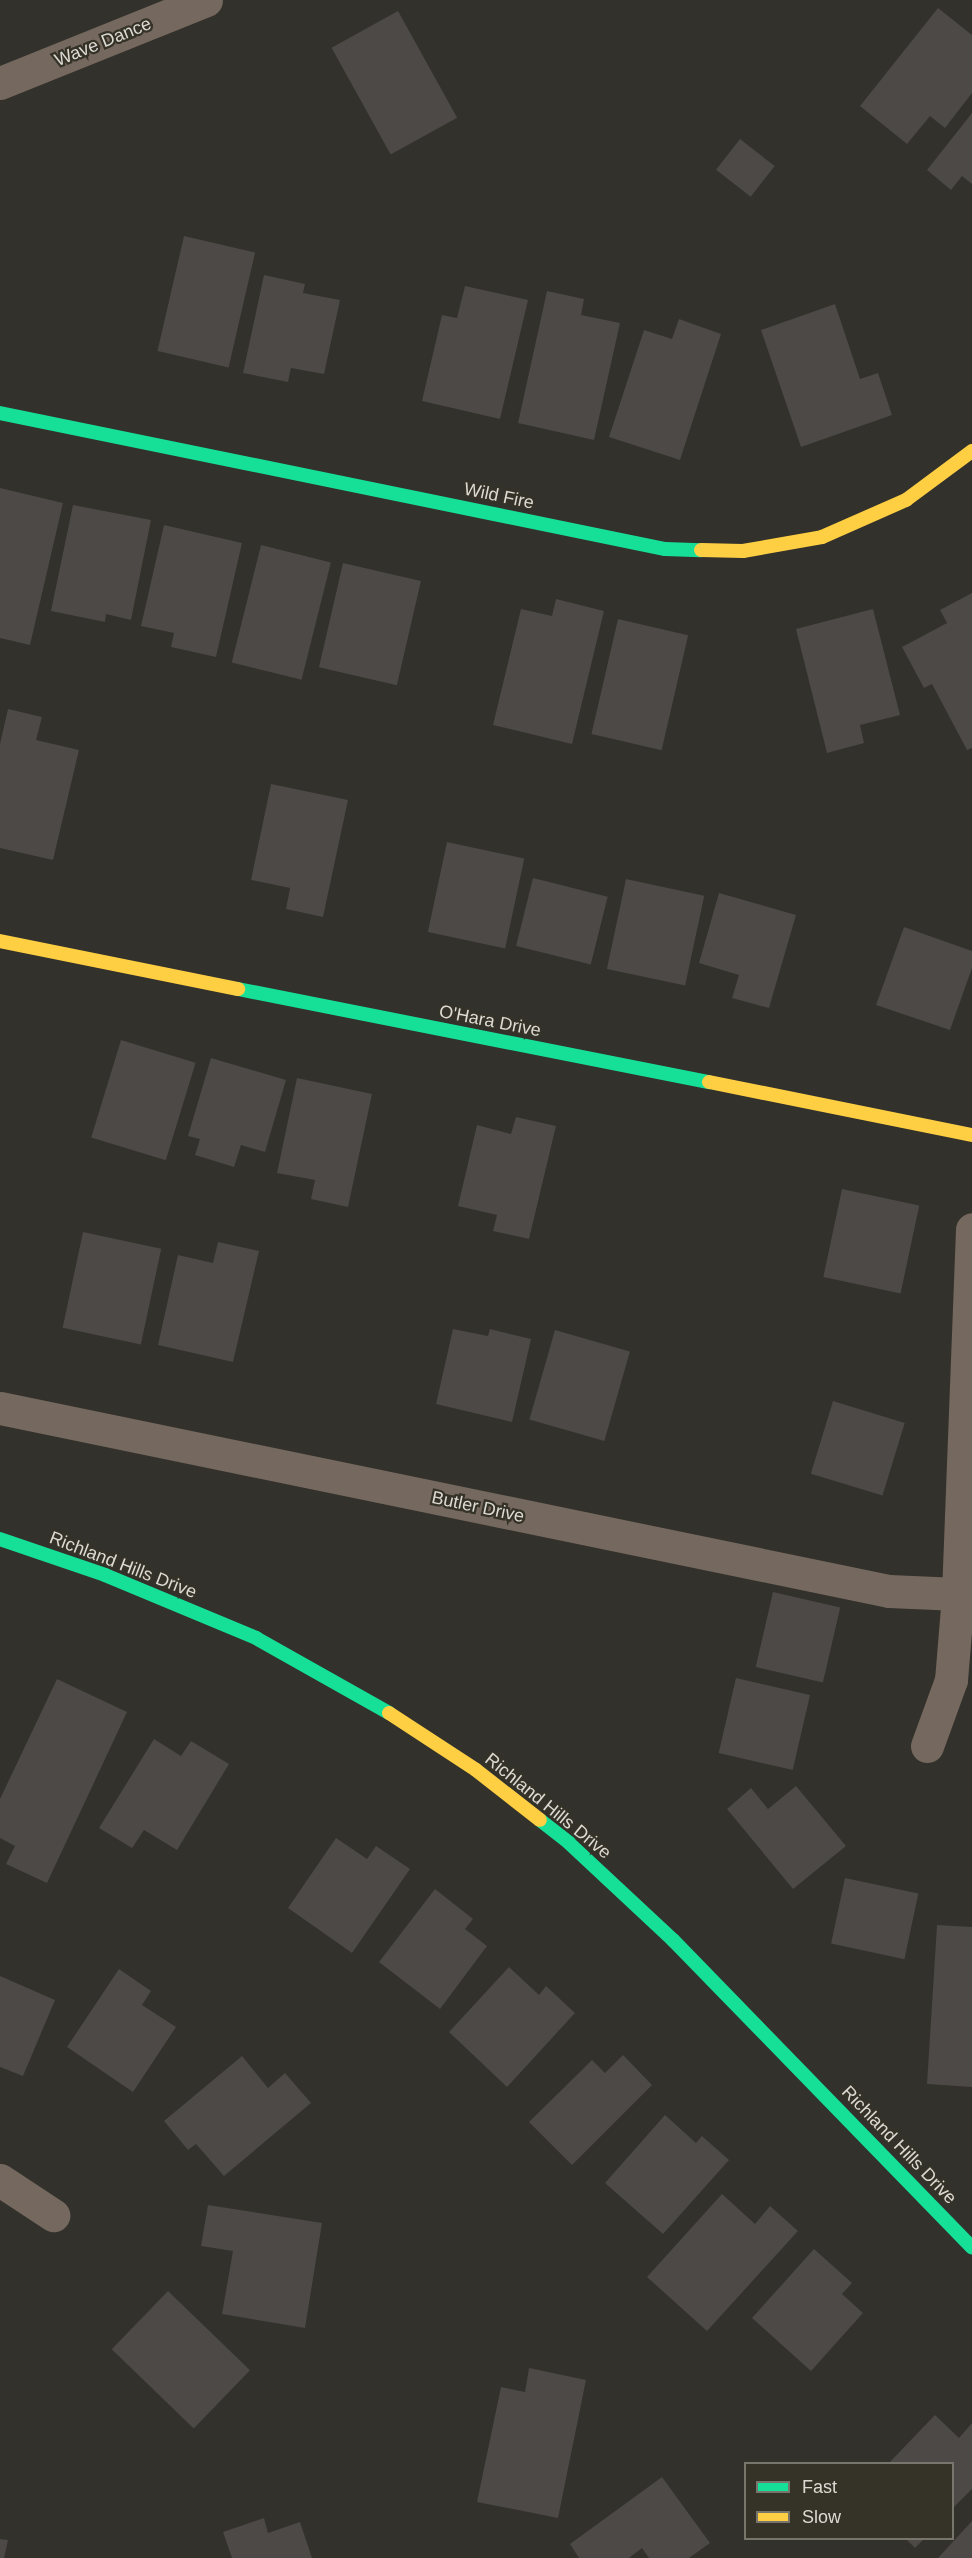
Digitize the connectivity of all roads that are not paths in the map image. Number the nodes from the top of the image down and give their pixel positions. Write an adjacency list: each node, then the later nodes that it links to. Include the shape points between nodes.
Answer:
1 (206, 0): 2 (street, Wave Dance)
2 (0, 83)
3 (0, 413): 4 (street, Wild Fire, via 676,549 743,551 822,537 906,500)
4 (972, 451)
5 (0, 941): 6 (street, O'Hara Drive)
6 (972, 1135)
7 (972, 1229): 10 (street)
8 (0, 1408): 10 (street, Butler Drive, via 889,1592)
9 (0, 1539): 14 (street, Richland Hills Drive, via 116,1578 256,1638 381,1708 476,1770 569,1843 681,1947)
10 (958, 1594): 11 (street, via 951,1680)
11 (927, 1746)
12 (0, 2180): 13 (street)
13 (53, 2215)
14 (972, 2247)

